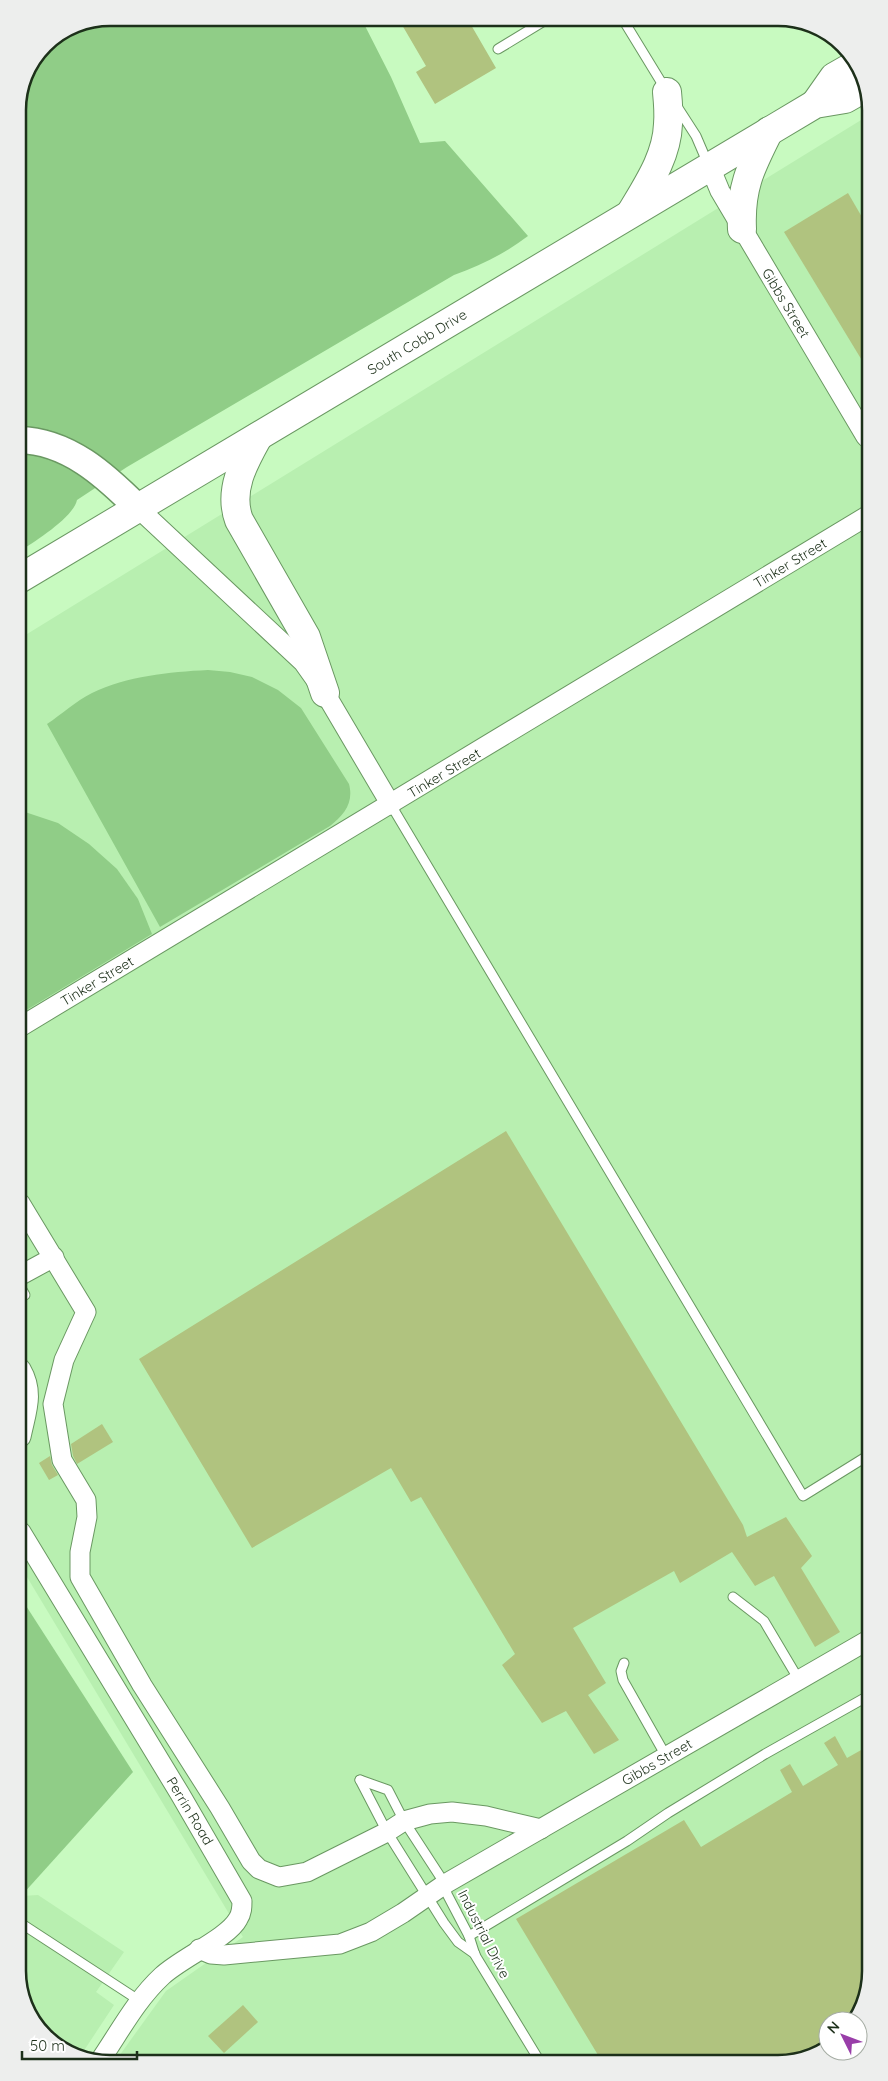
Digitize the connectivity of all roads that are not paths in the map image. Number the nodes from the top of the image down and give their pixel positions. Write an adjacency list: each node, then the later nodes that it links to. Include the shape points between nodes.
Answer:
1 (536, 26): 3 (lane)
2 (627, 26): 6 (lane)
3 (498, 50)
4 (851, 68): 7 (main road, South Cobb Drive, via 834,77)
5 (859, 90): 7 (main road, South Cobb Drive, via 845,99)
6 (667, 92): 9 (lane, via 696,136); 10 (main road, via 668,125 663,151 654,175)
7 (815, 104): 8 (main road, South Cobb Drive)
8 (769, 131): 9 (main road, South Cobb Drive); 11 (main road, via 746,180)
9 (710, 167): 10 (main road, South Cobb Drive); 11 (street, Gibbs Street)
10 (630, 214): 13 (main road, South Cobb Drive)
11 (742, 229): 12 (street, Gibbs Street)
12 (862, 430)
13 (258, 437): 15 (main road, South Cobb Drive); 18 (main road, via 240,474 235,510 306,637)
14 (26, 442): 15 (main road, via 64,450 82,460)
15 (138, 508): 17 (main road, South Cobb Drive); 18 (street, via 289,648)
16 (862, 519): 19 (street, Tinker Street)
17 (26, 575)
18 (325, 693): 19 (street)
19 (391, 805): 20 (street, Tinker Street); 26 (lane, via 803,1496)
20 (26, 1023)
21 (26, 1213): 22 (street)
22 (54, 1257): 23 (street); 36 (street, via 86,1312 64,1360 53,1404 62,1460 86,1500 80,1577 142,1685 245,1852 260,1869 279,1877 307,1872)
23 (26, 1272)
24 (26, 1380): 25 (street, via 29,1396)
25 (26, 1411)
26 (862, 1459)
27 (26, 1540): 41 (street, Perrin Road, via 242,1901 242,1910 231,1929)
28 (733, 1597): 31 (lane, via 764,1621)
29 (862, 1644): 31 (street, Gibbs Street)
30 (624, 1663): 33 (lane, via 621,1671 623,1680)
31 (799, 1680): 33 (street, Gibbs Street)
32 (862, 1699): 40 (lane, via 668,1812 627,1842)
33 (666, 1756): 35 (street, Gibbs Street)
34 (404, 1821): 35 (street, via 452,1812); 36 (street); 36 (lane, Industrial Drive, via 388,1790 360,1780); 37 (lane, Industrial Drive)
35 (541, 1829): 37 (street, Gibbs Street)
36 (387, 1832): 38 (lane)
37 (445, 1884): 38 (street, Gibbs Street); 40 (lane, Industrial Drive)
38 (427, 1896): 41 (street, Gibbs Street, via 371,1932 340,1944 224,1955); 42 (lane, via 458,1942)
39 (26, 1927): 43 (lane)
40 (469, 1936): 42 (lane, Industrial Drive)
41 (199, 1950): 43 (street, Perrin Road, via 162,1976)
42 (475, 1955): 45 (lane, Industrial Drive)
43 (140, 2001): 44 (street, Perrin Road)
44 (104, 2055)
45 (536, 2055)

